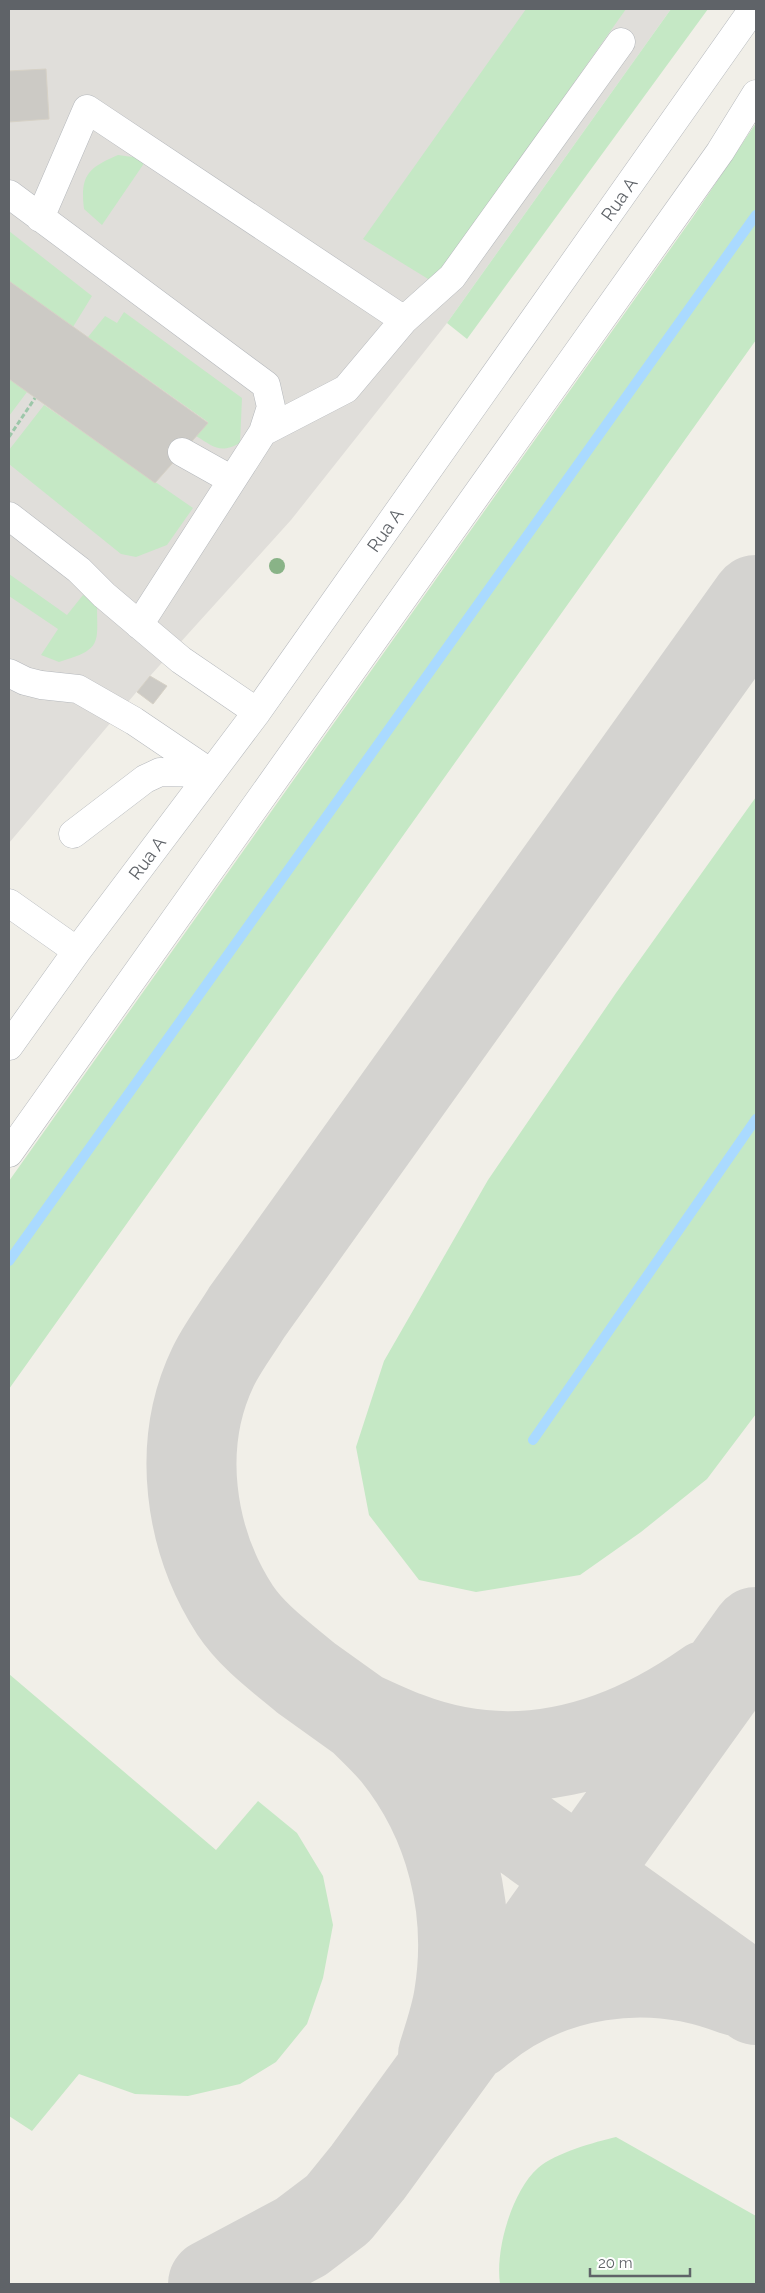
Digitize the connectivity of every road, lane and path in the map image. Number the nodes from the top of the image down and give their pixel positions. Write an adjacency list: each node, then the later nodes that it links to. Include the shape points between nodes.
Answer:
1 (753, 9): 15 (lane, Rua A)
2 (621, 42): 6 (lane, via 452,277)
3 (756, 94): 21 (lane, via 714,160)
4 (9, 194): 5 (lane)
5 (40, 218): 6 (lane, via 87,109); 8 (lane, via 266,385 271,407)
6 (404, 320): 8 (lane, via 346,389)
7 (35, 398): 9 (path)
8 (263, 432): 11 (lane)
9 (9, 437)
10 (182, 452): 11 (lane)
11 (232, 480): 13 (lane)
12 (9, 516): 13 (lane, via 79,570)
13 (139, 625): 15 (lane, via 181,660)
14 (9, 673): 16 (lane, via 41,685 78,689 134,721)
15 (258, 712): 16 (lane, Rua A)
16 (212, 773): 17 (lane, via 160,772 144,779); 19 (lane, Rua A)
17 (73, 834)
18 (9, 903): 19 (lane)
19 (77, 951): 20 (lane, Rua A)
20 (9, 1046)
21 (9, 1153)

